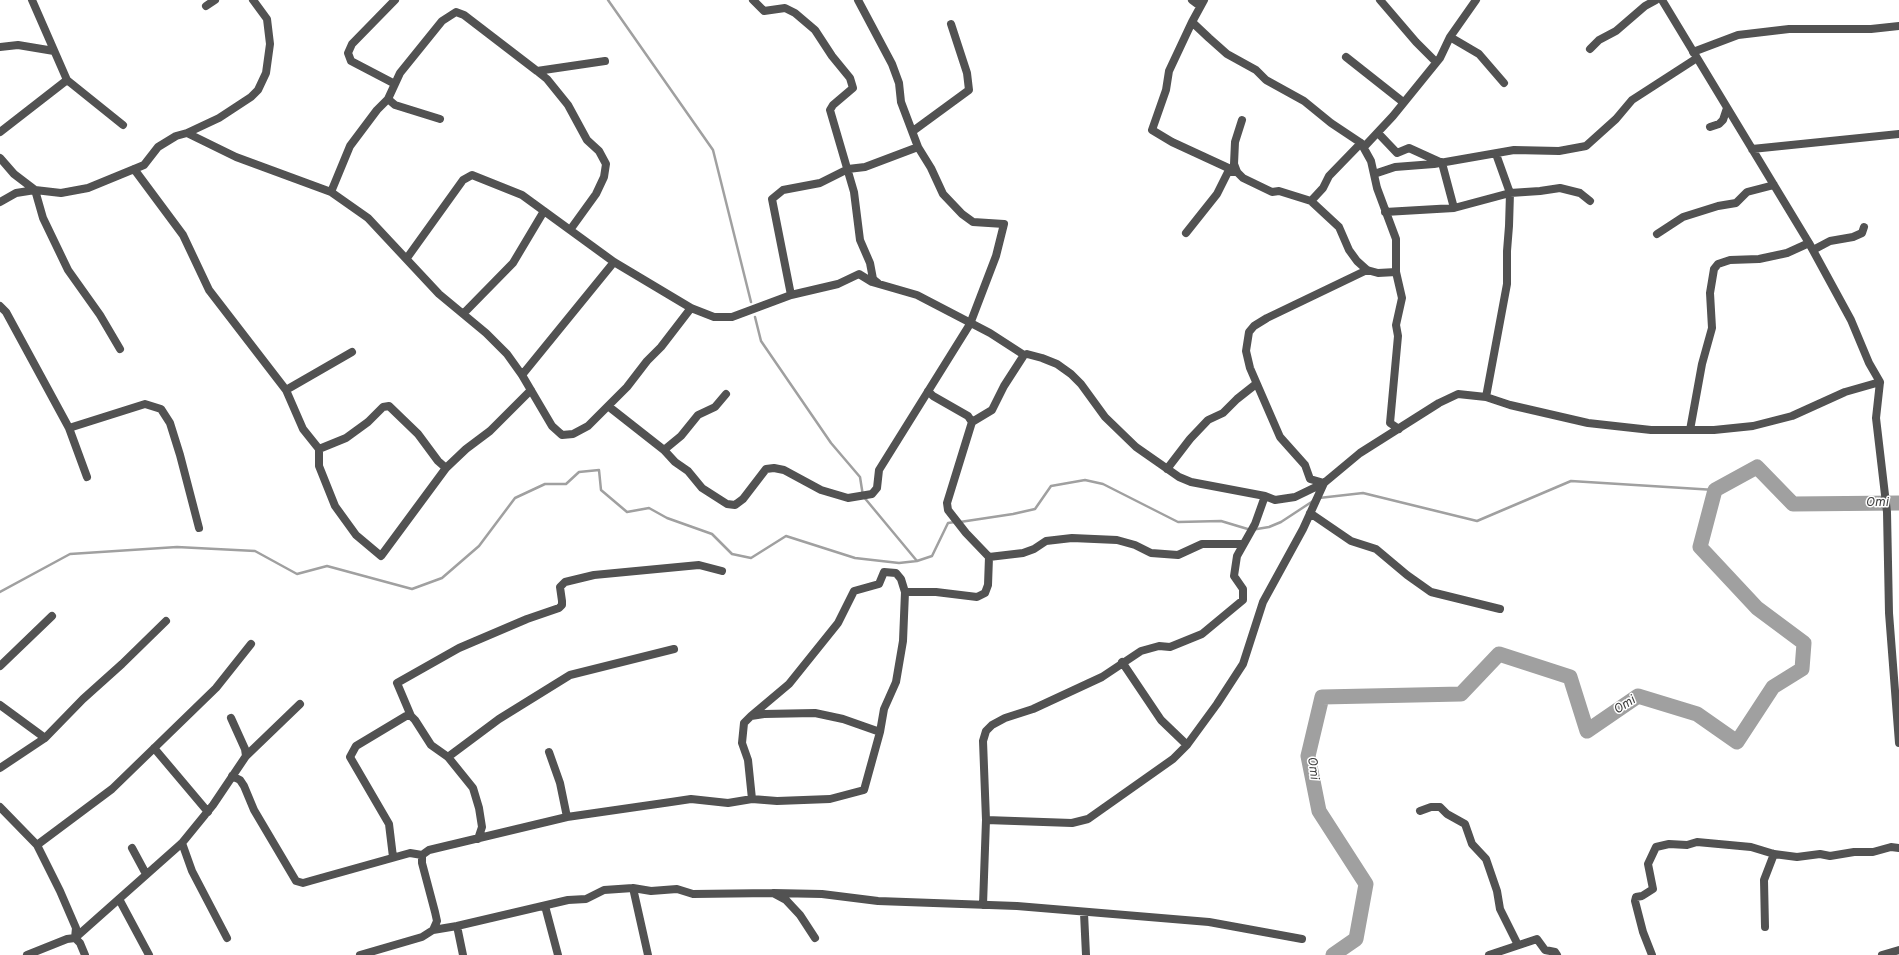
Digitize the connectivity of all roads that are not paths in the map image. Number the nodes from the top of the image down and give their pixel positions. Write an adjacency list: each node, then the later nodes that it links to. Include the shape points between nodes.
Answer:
1 (32, 0): 20 (street)
2 (214, 0): 13 (street)
3 (253, 0): 39 (street, via 267,19 270,44 266,73 258,90 251,98 219,118)
4 (395, 0): 28 (street, via 352,44 348,53 351,61)
5 (753, 0): 48 (street, via 764,11 785,8 795,13 815,30 850,78 853,88 830,110)
6 (858, 0): 36 (street, via 892,64 899,83 901,102)
7 (1192, 0): 12 (street)
8 (1380, 0): 24 (street)
9 (1476, 0): 17 (street)
10 (1656, 0): 19 (street)
11 (1662, 0): 21 (street)
12 (1202, 3): 14 (street)
13 (206, 6)
14 (1192, 22): 41 (street, via 1227,54 1304,101); 49 (street, via 1169,71 1166,90 1152,130)
15 (951, 24): 36 (street, via 967,73 968,90)
16 (1899, 26): 21 (street, via 1870,29 1789,29 1738,35)
17 (1450, 37): 24 (street); 27 (street, via 1479,54)
18 (0, 47): 20 (street, via 18,45)
19 (1590, 49)
20 (54, 51): 26 (street)
21 (1695, 55): 31 (street); 44 (street, via 1632,100 1616,119 1586,146 1559,151 1514,150)
22 (1346, 57): 30 (street)
23 (605, 62): 25 (street)
24 (1436, 62): 30 (street)
25 (537, 71): 28 (street, via 464,15 456,12 442,21 425,40 400,73); 62 (street, via 568,105 587,140 599,150 606,164 604,177 596,194)
26 (67, 80): 34 (street); 37 (street)
27 (1504, 83)
28 (395, 84): 29 (street)
29 (388, 100): 32 (street, via 395,105); 53 (street, via 377,110 350,146)
30 (1403, 102): 38 (street)
31 (1727, 108): 35 (street, via 1719,124); 43 (street)
32 (440, 119)
33 (1242, 120): 49 (street, via 1234,142 1234,164)
34 (123, 126)
35 (1710, 127)
36 (913, 131): 42 (street)
37 (0, 132)
38 (1378, 132): 41 (street); 46 (street, via 1398,153 1409,148)
39 (187, 133): 47 (street, via 176,136 158,148 144,165); 53 (street, via 236,157)
40 (1899, 134): 43 (street)
41 (1362, 145): 50 (street); 55 (street, via 1329,176 1323,188)
42 (918, 147): 48 (street, via 865,167); 75 (street, via 943,194 962,214 973,222 1004,224 996,256)
43 (1752, 149): 51 (street)
44 (1496, 154): 46 (street); 54 (street)
45 (0, 158): 52 (street, via 14,174)
46 (1442, 163): 50 (street, via 1395,167); 58 (street)
47 (134, 169): 52 (street, via 88,188 61,193); 82 (street, via 182,235 208,290)
48 (848, 169): 70 (street, via 854,192 860,240 870,263 873,279); 71 (street, via 820,182 783,190 772,199)
49 (1237, 172): 55 (street, via 1243,178 1272,192 1279,191); 63 (street, via 1228,172 1217,194)
50 (1374, 174): 60 (street)
51 (1774, 185): 64 (street, via 1747,192 1736,203 1684,217); 65 (street)
52 (35, 190): 57 (street, via 16,193); 76 (street, via 43,218 68,270)
53 (331, 192): 66 (street, via 368,218)
54 (1510, 193): 56 (street, via 1560,188 1580,193); 58 (street); 86 (street, via 1507,284)
55 (1311, 201): 68 (street, via 1339,227 1349,250)
56 (1590, 201)
57 (0, 202)
58 (1454, 208): 60 (street)
59 (544, 211): 62 (street); 66 (street, via 522,195 472,175 462,180); 74 (street, via 513,263)
60 (1386, 212): 69 (street, via 1396,239)
61 (1864, 227): 65 (street, via 1858,235)
62 (570, 230): 67 (street)
63 (1186, 232)
64 (1657, 234)
65 (1811, 246): 80 (street, via 1851,320 1868,363); 91 (street, via 1787,254 1730,260 1718,264 1714,269 1710,293 1712,328 1702,364)
66 (407, 258): 74 (street, via 439,294)
67 (614, 262): 73 (street); 79 (street)
68 (1367, 270): 69 (street, via 1378,273); 81 (street, via 1254,326 1248,332 1246,351)
69 (1396, 272): 90 (street, via 1402,298 1396,325 1398,336 1390,423)
70 (879, 284): 71 (street, via 859,274 838,284); 75 (street, via 917,295)
71 (791, 295): 73 (street, via 732,317 714,317)
72 (0, 306): 89 (street, via 10,318)
73 (691, 308): 87 (street, via 661,348)
74 (463, 314): 79 (street, via 507,354)
75 (970, 324): 78 (street, via 990,333); 84 (street)
76 (120, 349)
77 (352, 352): 82 (street)
78 (1024, 355): 88 (street, via 992,410); 95 (street, via 1057,364 1071,374 1105,417 1136,447)
79 (522, 375): 83 (street)
80 (1880, 382): 91 (street, via 1845,392 1792,416 1753,426); 114 (street, via 1876,418 1887,512 1889,613)
81 (1256, 384): 95 (street, via 1223,413 1208,420); 97 (street, via 1280,437 1305,465 1310,479)
82 (286, 390): 92 (street, via 303,429)
83 (531, 390): 87 (street, via 552,426 562,435 573,434 588,426); 94 (street, via 490,431)
84 (928, 391): 88 (street, via 968,416); 93 (street, via 879,470 877,488 872,494 848,498 821,490 784,470 774,468 766,469 743,499 735,505 727,504 702,488 688,471)
85 (726, 394): 93 (street, via 715,407 698,415 681,436)
86 (1486, 397): 90 (street, via 1458,394); 91 (street, via 1588,423 1651,430)
87 (608, 406): 93 (street)
88 (972, 422): 102 (street, via 947,503 948,510)
89 (69, 428): 96 (street); 100 (street, via 145,404 162,409 170,423 180,455)
90 (1399, 429): 97 (street, via 1360,453)
91 (1690, 430)
92 (319, 449): 94 (street, via 346,438 383,407 389,406 418,434 438,462); 94 (street, via 319,466 335,506 356,535 382,556)
93 (664, 450)
94 (446, 468)
95 (1167, 469): 98 (street, via 1191,482)
96 (86, 477)
97 (1324, 483): 98 (street, via 1295,497 1276,500); 99 (street)
98 (1265, 496): 101 (street, via 1255,524)
99 (1310, 513): 105 (street, via 1352,541 1376,548 1431,592); 121 (street, via 1263,602 1243,664)
100 (199, 528)
101 (1244, 544): 102 (street, via 1202,544 1178,555 1151,553 1136,545 1117,540 1072,538 1046,541 1023,553); 110 (street, via 1237,556 1234,576 1243,589 1243,600 1202,634 1170,647 1159,646 1141,651)
102 (989, 557): 104 (street, via 988,585 985,593 976,597 936,592)
103 (722, 570): 115 (street, via 699,565 594,575 565,582 560,587 562,605 559,608 459,648 397,683)
104 (905, 592): 116 (street, via 896,573 884,572 879,584 854,591 838,623 789,684); 118 (street, via 904,641 896,682 884,709)
105 (1500, 609)
106 (52, 616): 111 (street)
107 (166, 621): 119 (street)
108 (251, 644): 122 (street, via 216,688)
109 (674, 649): 125 (street, via 570,675 499,720)
110 (1122, 662): 121 (street, via 1161,720); 133 (street, via 1097,680 1033,709 1005,718 986,731 983,741)
111 (0, 666)
112 (300, 704): 124 (street)
113 (0, 705): 119 (street)
114 (1898, 715): 120 (street)
115 (411, 716): 125 (street, via 431,745); 141 (street, via 406,716 356,746 350,757 389,824)
116 (751, 716): 118 (street, via 816,713); 128 (street, via 744,724 742,744 748,760)
117 (231, 718): 124 (street)
118 (880, 732): 128 (street, via 864,790 830,799)
119 (45, 738): 126 (street)
120 (1899, 743)
121 (1188, 745): 133 (street, via 1173,759 1088,819 1072,823)
122 (154, 748): 131 (street); 136 (street, via 112,789)
123 (549, 752): 132 (street, via 560,783)
124 (246, 756): 127 (street)
125 (448, 757): 134 (street, via 473,788 482,828)
126 (0, 768)
127 (232, 776): 131 (street); 141 (street, via 240,780 244,786 254,810 296,881 303,883)
128 (752, 799): 132 (street, via 728,803 691,799)
129 (0, 808): 136 (street)
130 (1420, 811): 156 (street, via 1440,807 1465,824 1472,844 1486,859 1500,909)
131 (208, 812): 135 (street)
132 (567, 818): 134 (street)
133 (986, 820): 146 (street)
134 (478, 839): 140 (street, via 429,850)
135 (182, 843): 142 (street); 153 (street, via 192,870)
136 (37, 845): 152 (street, via 76,928)
137 (132, 848): 142 (street)
138 (1899, 848): 139 (street, via 1830,856 1820,854 1797,857)
139 (1774, 854): 150 (street, via 1764,880); 168 (street, via 1751,847 1697,842 1656,846 1648,864 1652,889 1635,901)
140 (422, 855): 141 (street, via 410,853); 151 (street, via 437,921)
141 (393, 857)
142 (146, 874): 145 (street)
143 (633, 888): 144 (street, via 651,891 677,889 693,894); 147 (street, via 604,890 586,899 568,900); 164 (street)
144 (773, 893): 146 (street, via 822,894 867,901); 154 (street, via 786,900 800,915)
145 (119, 899): 152 (street); 160 (street)
146 (983, 905): 148 (street)
147 (545, 906): 149 (street); 163 (street)
148 (1084, 912): 155 (street, via 1209,922); 165 (street)
149 (457, 926): 151 (street); 162 (street)
150 (1765, 927)
151 (433, 930): 161 (street, via 422,937)
152 (75, 938): 158 (street); 159 (street)
153 (227, 938)
154 (815, 938)
155 (1302, 939)
156 (1518, 945): 166 (street); 167 (street, via 1537,939 1545,950)
157 (1899, 950): 169 (street)
158 (27, 955)
159 (85, 955)
160 (149, 955)
161 (360, 955)
162 (463, 955)
163 (558, 955)
164 (648, 955)
165 (1086, 955)
166 (1489, 955)
167 (1557, 955)
168 (1652, 955)
169 (1882, 955)

